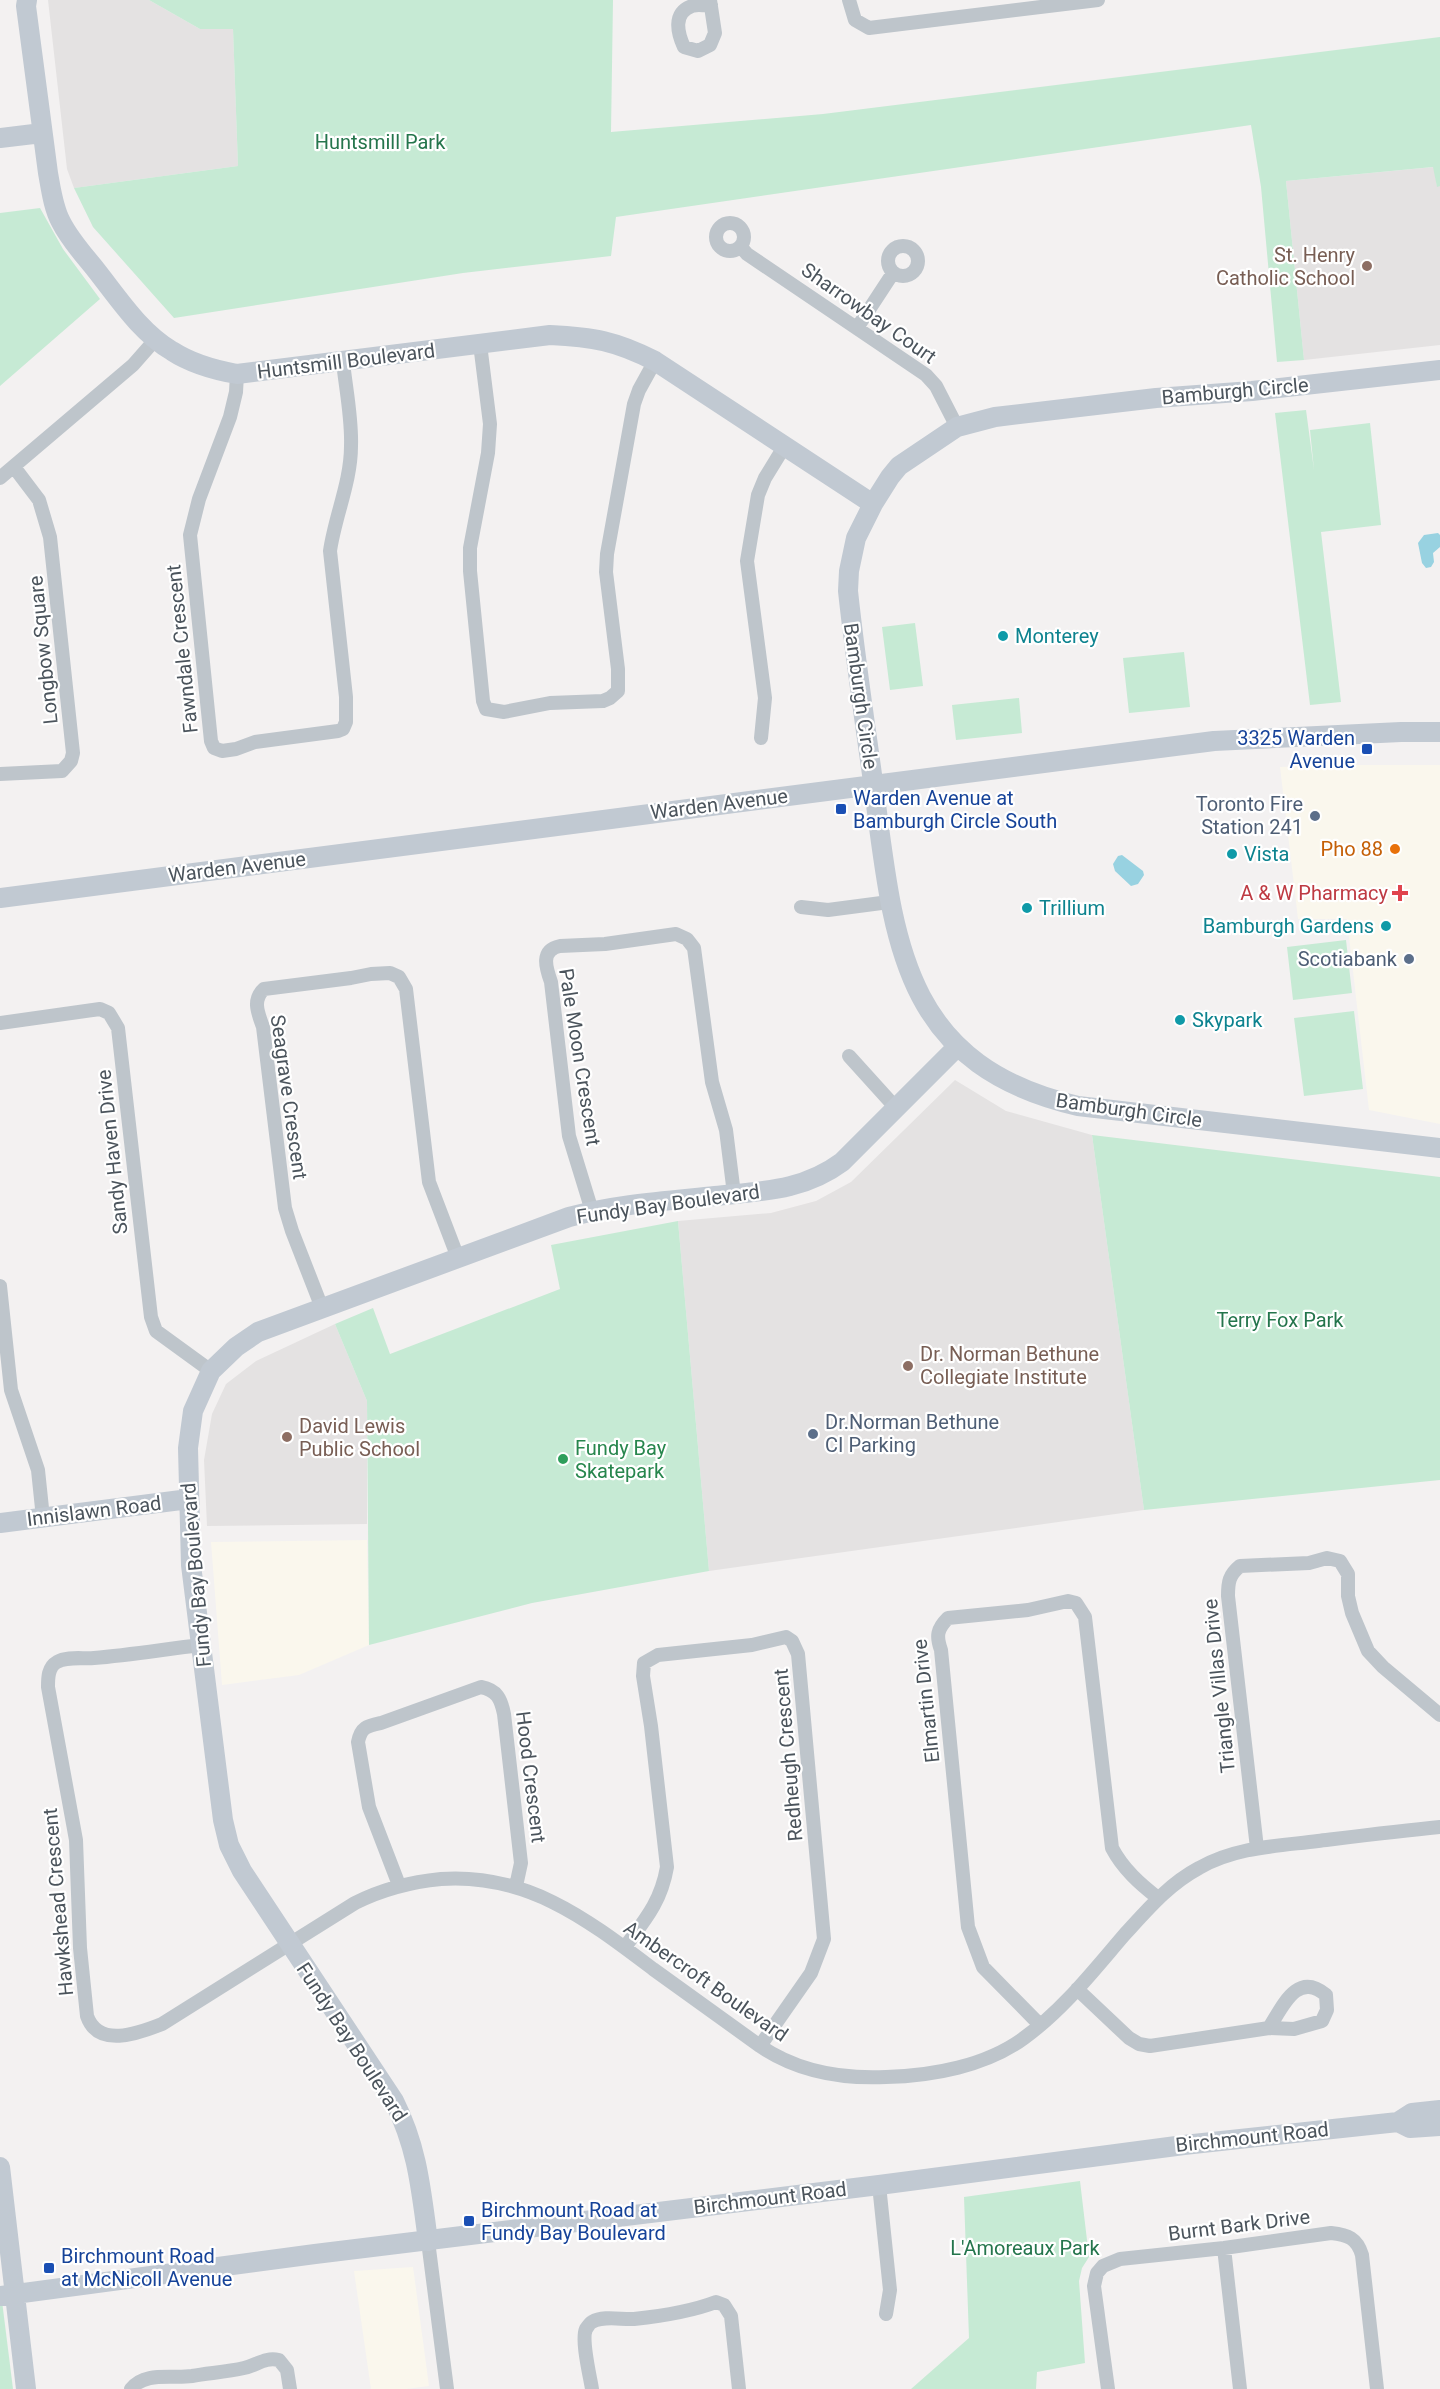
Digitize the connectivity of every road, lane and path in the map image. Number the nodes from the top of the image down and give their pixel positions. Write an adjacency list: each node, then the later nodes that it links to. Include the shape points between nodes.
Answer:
1 (27, 0): 4 (street, Huntsmill Boulevard)
2 (849, 0): 3 (street, via 855,20 869,28)
3 (1098, 0)
4 (42, 133): 5 (street); 9 (street, Huntsmill Boulevard, via 52,198 61,222 126,308)
5 (0, 138)
6 (741, 247): 8 (street, Sharrowbay Court)
7 (893, 273): 8 (street)
8 (857, 328): 15 (street, Sharrowbay Court, via 931,380)
9 (156, 340): 14 (street, Huntsmill Boulevard, via 188,360); 17 (street, via 133,365)
10 (480, 344): 11 (street, Huntsmill Boulevard, via 550,335 590,337 631,349); 11 (street, via 490,424 470,548 470,571 483,701 486,709 504,712 550,703 603,701 618,691 607,554 634,404); 12 (street, Huntsmill Boulevard)
11 (654, 361): 16 (street, Huntsmill Boulevard)
12 (343, 362): 14 (street, Huntsmill Boulevard); 14 (street, Fawndale Crescent, via 351,447 330,551 346,722 338,731 255,742 222,751 214,748 211,741 189,535 230,417)
13 (1440, 370): 15 (street, Bamburgh Circle, via 995,417)
14 (237, 374)
15 (957, 427): 19 (street, Bamburgh Circle, via 899,466)
16 (784, 447): 19 (street, Huntsmill Boulevard); 21 (street, via 758,495 747,561 765,698)
17 (14, 467): 18 (street); 22 (street, Longbow Square, via 39,500 50,537 73,753 62,771)
18 (0, 478)
19 (873, 504): 23 (street, Bamburgh Circle, via 856,538 848,591)
20 (1440, 732): 23 (street, Warden Avenue, via 1214,741)
21 (761, 738)
22 (0, 774)
23 (873, 784): 24 (street, Warden Avenue); 25 (street, Bamburgh Circle)
24 (0, 898)
25 (889, 902): 26 (street, via 828,910); 28 (street, Bamburgh Circle, via 907,969 925,1005)
26 (801, 907)
27 (0, 1023): 37 (street, Sandy Haven Drive, via 100,1009 109,1013 118,1028 151,1317 156,1331)
28 (957, 1047): 30 (street, Fundy Bay Boulevard); 31 (street, Bamburgh Circle, via 1012,1085 1045,1099 1078,1106)
29 (849, 1056): 30 (street)
30 (896, 1108): 32 (street, Fundy Bay Boulevard, via 827,1173 793,1187)
31 (1440, 1148)
32 (734, 1194): 33 (street, Fundy Bay Boulevard); 33 (street, Pale Moon Crescent, via 726,1130 712,1082 694,948 676,934 560,946 549,951 544,964 551,982 569,1136)
33 (592, 1211): 34 (street, Fundy Bay Boulevard)
34 (458, 1258): 36 (street, Fundy Bay Boulevard); 36 (street, Seagrave Crescent, via 429,1182 406,988 399,977 390,973 371,974 264,988 257,1008 281,1189 292,1232)
35 (0, 1286): 39 (street, via 11,1390 38,1470)
36 (322, 1308): 37 (street, Fundy Bay Boulevard, via 258,1332)
37 (211, 1371): 38 (street, Fundy Bay Boulevard, via 198,1397 190,1430)
38 (189, 1499): 39 (street, Innislawn Road); 41 (street, Fundy Bay Boulevard, via 191,1565)
39 (43, 1518): 40 (street, Innislawn Road)
40 (0, 1523)
41 (201, 1645): 48 (street, Fundy Bay Boulevard, via 229,1845); 48 (street, Hawkshead Crescent, via 94,1659 64,1659 51,1668 48,1677 76,1840 81,1959 90,2025 106,2036 150,2029)
42 (1440, 1715): 44 (street, Triangle Villas Drive, via 1368,1651 1352,1613 1348,1574 1340,1562 1327,1557 1309,1563 1240,1566 1231,1574 1228,1590)
43 (1440, 1827): 44 (street, Ambercroft Boulevard)
44 (1257, 1848): 47 (street, Ambercroft Boulevard, via 1199,1868)
45 (399, 1885): 46 (street, Ambercroft Boulevard, via 459,1878); 46 (street, Hood Crescent, via 369,1808 358,1742 360,1732 481,1687 496,1694 504,1714 521,1863); 48 (street, Ambercroft Boulevard, via 376,1892)
46 (516, 1886): 49 (street, Ambercroft Boulevard, via 571,1911)
47 (1158, 1898): 50 (street, Ambercroft Boulevard); 51 (street, Elmartin Drive, via 1120,1863 1112,1848 1082,1609 1068,1601 1028,1610 948,1618 939,1628 937,1638 969,1927 983,1967)
48 (289, 1945): 59 (street, Fundy Bay Boulevard, via 404,2120 417,2162)
49 (625, 1947): 53 (street, Ambercroft Boulevard); 53 (street, Redheugh Crescent, via 653,1910 664,1887 667,1867 644,1664 658,1655 752,1645 786,1637 798,1653 824,1939 811,1973)
50 (1077, 1989): 51 (street, Ambercroft Boulevard); 52 (street, via 1139,2044 1150,2046)
51 (1040, 2025): 53 (street, Ambercroft Boulevard, via 1016,2044 980,2061 897,2077 826,2074 786,2061)
52 (1269, 2028)
53 (760, 2046)
54 (1440, 2110): 55 (street, Birchmount Road, via 1412,2113)
55 (1398, 2122): 56 (street, Birchmount Road, via 1410,2128); 58 (street, Birchmount Road)
56 (1440, 2126)
57 (0, 2167): 61 (street)
58 (879, 2185): 59 (street, Birchmount Road); 62 (street, via 890,2290)
59 (428, 2241): 61 (street, Birchmount Road); 66 (street)
60 (1224, 2248): 69 (street, Burnt Bark Drive, via 1120,2259 1097,2273 1094,2286); 70 (street); 71 (street, Burnt Bark Drive, via 1331,2233 1353,2239 1362,2255)
61 (7, 2295): 63 (street)
62 (886, 2314)
63 (26, 2389)
64 (131, 2389): 65 (street, via 147,2378 236,2370 271,2358 279,2360 287,2370)
65 (290, 2389)
66 (447, 2389)
67 (592, 2389): 68 (street, via 585,2337 586,2328 593,2321 690,2311 716,2302 724,2305 731,2316)
68 (739, 2389)
69 (1108, 2389)
70 (1240, 2389)
71 (1377, 2389)

